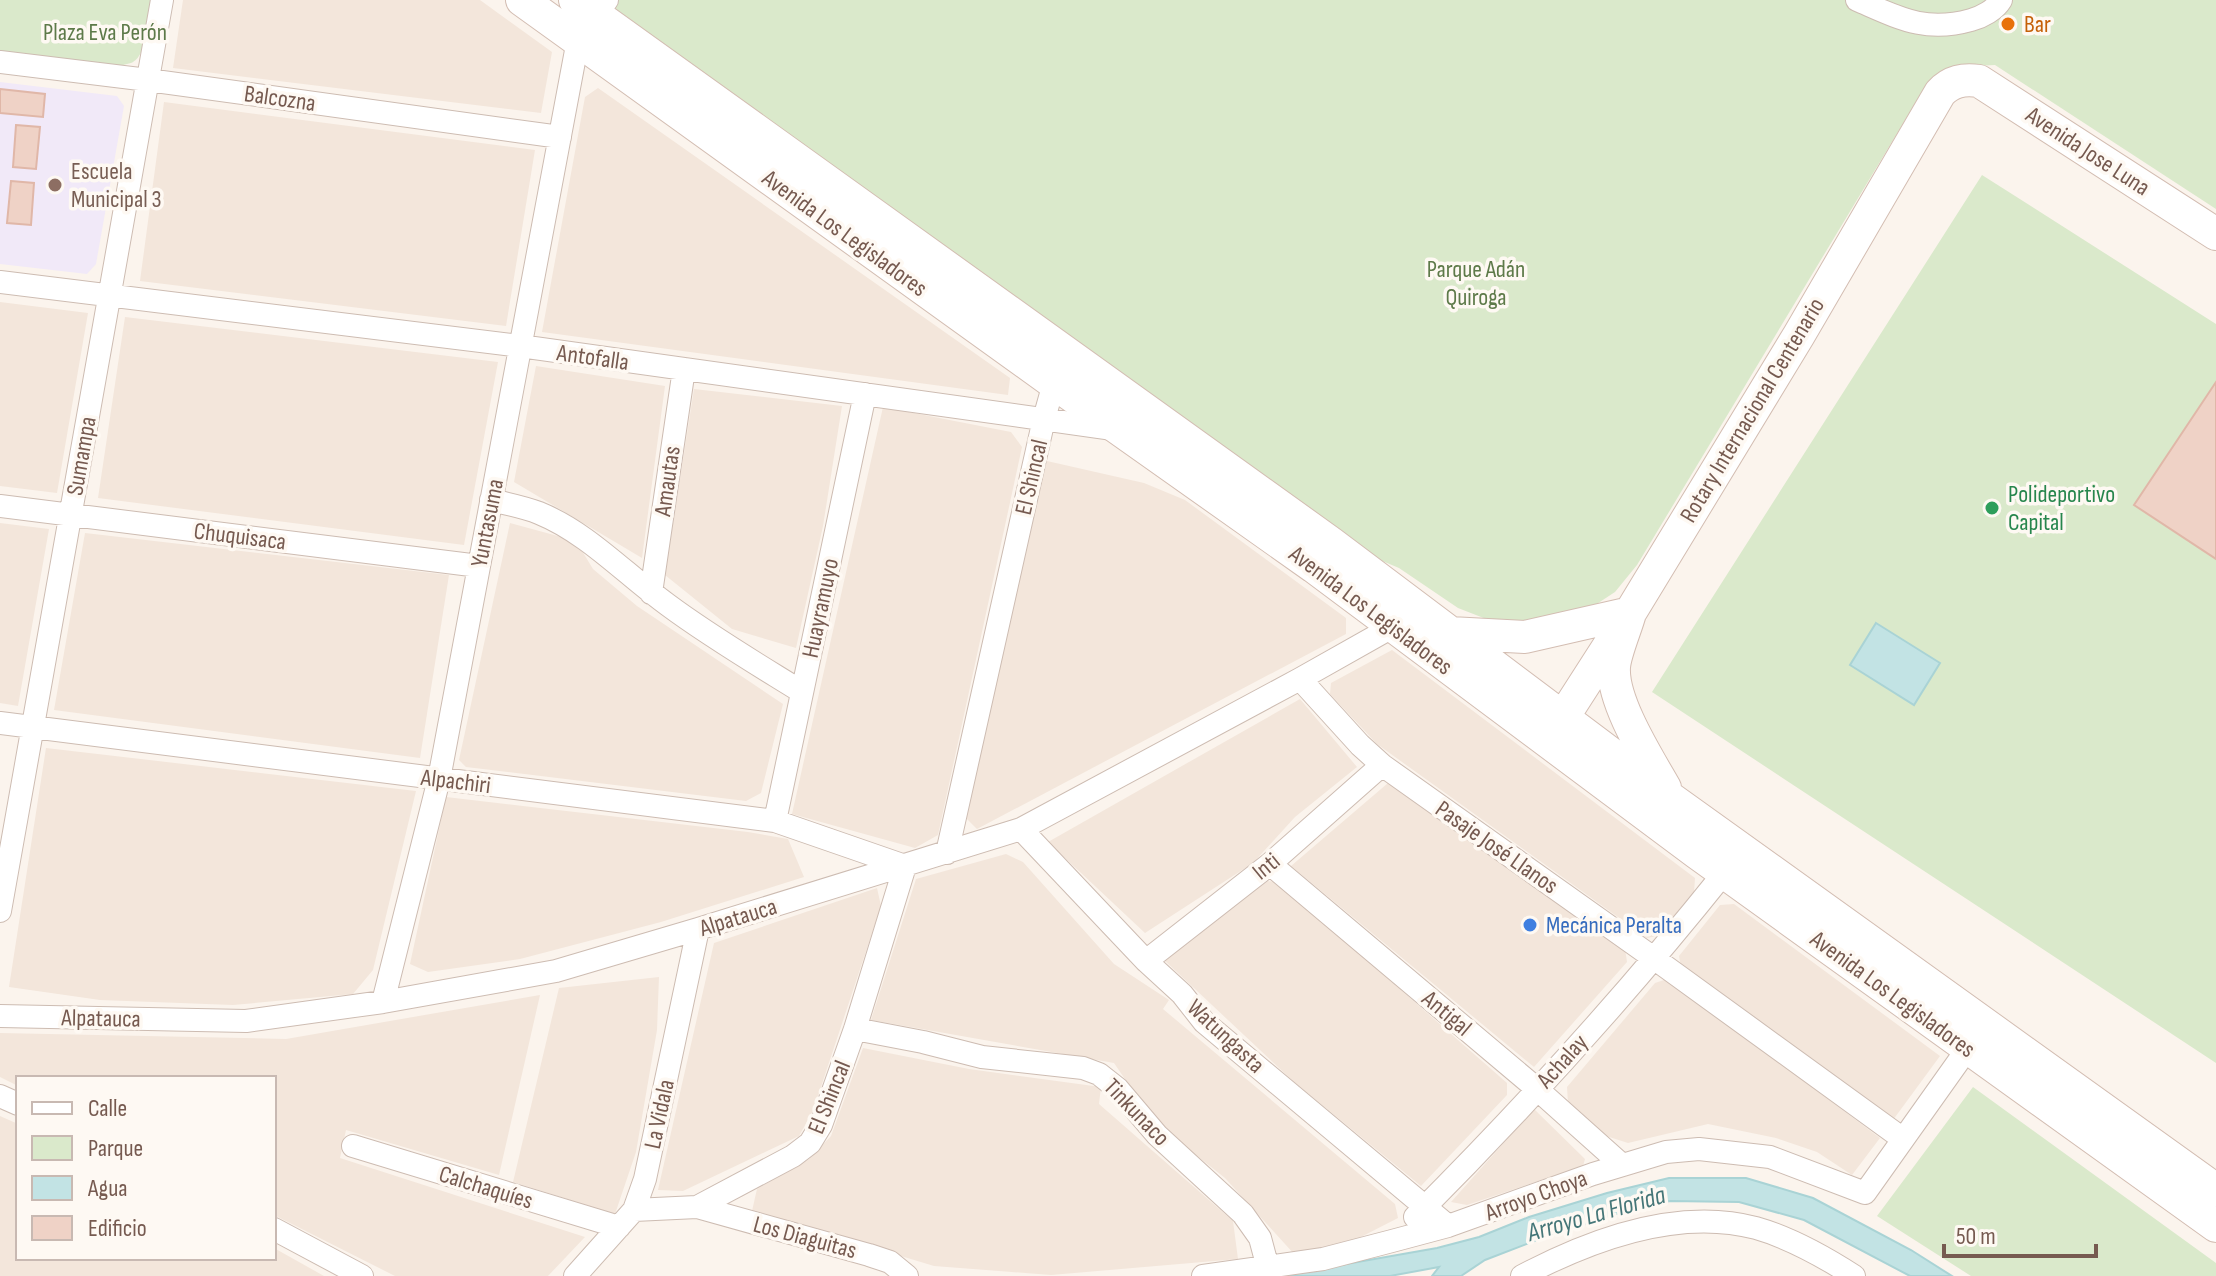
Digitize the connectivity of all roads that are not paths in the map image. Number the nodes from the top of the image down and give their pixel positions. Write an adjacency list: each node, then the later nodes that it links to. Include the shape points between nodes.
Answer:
1 (162, 0): 7 (street, Sumampa)
2 (522, 0): 5 (main road, Avenida Los Legisladores)
3 (1857, 0): 4 (street, via 1912,23 1949,26 1980,18)
4 (2001, 0)
5 (589, 14): 9 (street, Yuntasuma); 15 (main road, Avenida Los Legisladores); 19 (main road, Avenida Los Legisladores)
6 (0, 62): 7 (street, Balcozna)
7 (148, 80): 9 (street, Balcozna); 12 (street, Sumampa)
8 (1957, 81): 10 (main road, Avenida Jose Luna, via 1979,81); 25 (main road, Rotary Internacional Centenario, via 1940,93)
9 (560, 137): 13 (street, Yuntasuma)
10 (2216, 234)
11 (0, 282): 12 (street, Antofalla)
12 (109, 296): 13 (street, Antofalla); 22 (street, Sumampa)
13 (520, 346): 14 (street, Antofalla); 20 (street, Yuntasuma)
14 (684, 369): 16 (street, Antofalla); 24 (street, Amautas)
15 (1054, 383): 17 (street, El Shincal); 18 (main road, Avenida Los Legisladores)
16 (865, 394): 17 (street, Antofalla); 29 (street, Huayramuyo)
17 (1044, 419): 18 (street, Antofalla); 38 (street, El Shincal)
18 (1121, 430): 19 (street, Antofalla); 26 (main road, Avenida Los Legisladores, via 1314,567)
19 (1185, 439): 26 (main road, Avenida Los Legisladores, via 1331,543)
20 (491, 500): 23 (street, Yuntasuma); 24 (street, via 538,512 569,528)
21 (0, 506): 22 (street, Chuquisaca)
22 (71, 515): 23 (street, Chuquisaca); 31 (street, Sumampa)
23 (479, 566): 34 (street, Yuntasuma)
24 (651, 593): 29 (street)
25 (1630, 613): 27 (main road, via 1525,637); 32 (main road, Rotary Internacional Centenario); 35 (main road, via 1614,667 1617,691)
26 (1402, 615): 27 (main road, Avenida Los Legisladores); 28 (street, Alpatauca); 32 (main road, Avenida Los Legisladores)
27 (1450, 633): 32 (main road, Avenida Los Legisladores)
28 (1300, 679): 33 (street, Pasaje José Llanos); 37 (street, Alpatauca)
29 (802, 692): 36 (street, Huayramuyo)
30 (0, 723): 31 (street, Alpachiri)
31 (33, 728): 34 (street, Alpachiri); 42 (street, Sumampa)
32 (1555, 730): 35 (main road, Avenida Los Legisladores); 41 (main road, Avenida Los Legisladores)
33 (1382, 765): 39 (street, Inti); 44 (street, Pasaje José Llanos)
34 (439, 779): 36 (street, Alpachiri); 46 (street, Yuntasuma)
35 (1670, 798): 54 (main road, Avenida Los Legisladores)
36 (775, 821): 40 (street, Alpachiri)
37 (1021, 829): 38 (street, Alpatauca); 45 (street, Watungasta)
38 (947, 853): 40 (street, Alpatauca)
39 (1270, 864): 45 (street, Inti); 50 (street, Antigal)
40 (905, 866): 43 (street, Alpatauca); 48 (street, El Shincal)
41 (1724, 873): 44 (street, Achalay); 49 (main road, Avenida Los Legisladores)
42 (1, 904)
43 (698, 929): 46 (street, Alpatauca, via 556,971); 57 (street, La Vidala)
44 (1655, 959): 50 (street, Achalay); 51 (street, Pasaje José Llanos)
45 (1146, 961): 56 (street, Watungasta, via 1204,1022)
46 (383, 1002): 47 (street, Alpatauca, via 246,1021)
47 (0, 1016)
48 (855, 1029): 55 (street, El Shincal, via 810,1143); 63 (street, Tinkunaco, via 982,1057 1099,1074 1243,1214 1260,1238)
49 (1968, 1048): 51 (street); 59 (main road, Avenida Los Legisladores)
50 (1537, 1089): 53 (street, Antigal); 56 (street, Achalay)
51 (1903, 1139): 53 (street, Arroyo Choya, via 1865,1193 1770,1157 1699,1149)
52 (353, 1146): 60 (street, Calchaquíes)
53 (1622, 1165): 58 (street, Arroyo Choya)
54 (2216, 1190)
55 (697, 1207): 57 (street, El Shincal); 66 (street, Los Diaguitas, via 879,1258)
56 (1425, 1207): 58 (street, Watungasta); 62 (street, Achalay)
57 (634, 1210): 60 (street, La Vidala)
58 (1448, 1226): 62 (street, Arroyo Choya)
59 (2216, 1226)
60 (619, 1227): 65 (street, La Vidala)
61 (276, 1230): 64 (street)
62 (1392, 1241): 63 (street, Arroyo Choya)
63 (1268, 1268): 67 (street, Arroyo Choya)
64 (362, 1276)
65 (575, 1276)
66 (907, 1276)
67 (1203, 1276)
68 (1522, 1276): 69 (street, via 1611,1237 1665,1223 1706,1221 1755,1228 1814,1251)
69 (1854, 1276)

